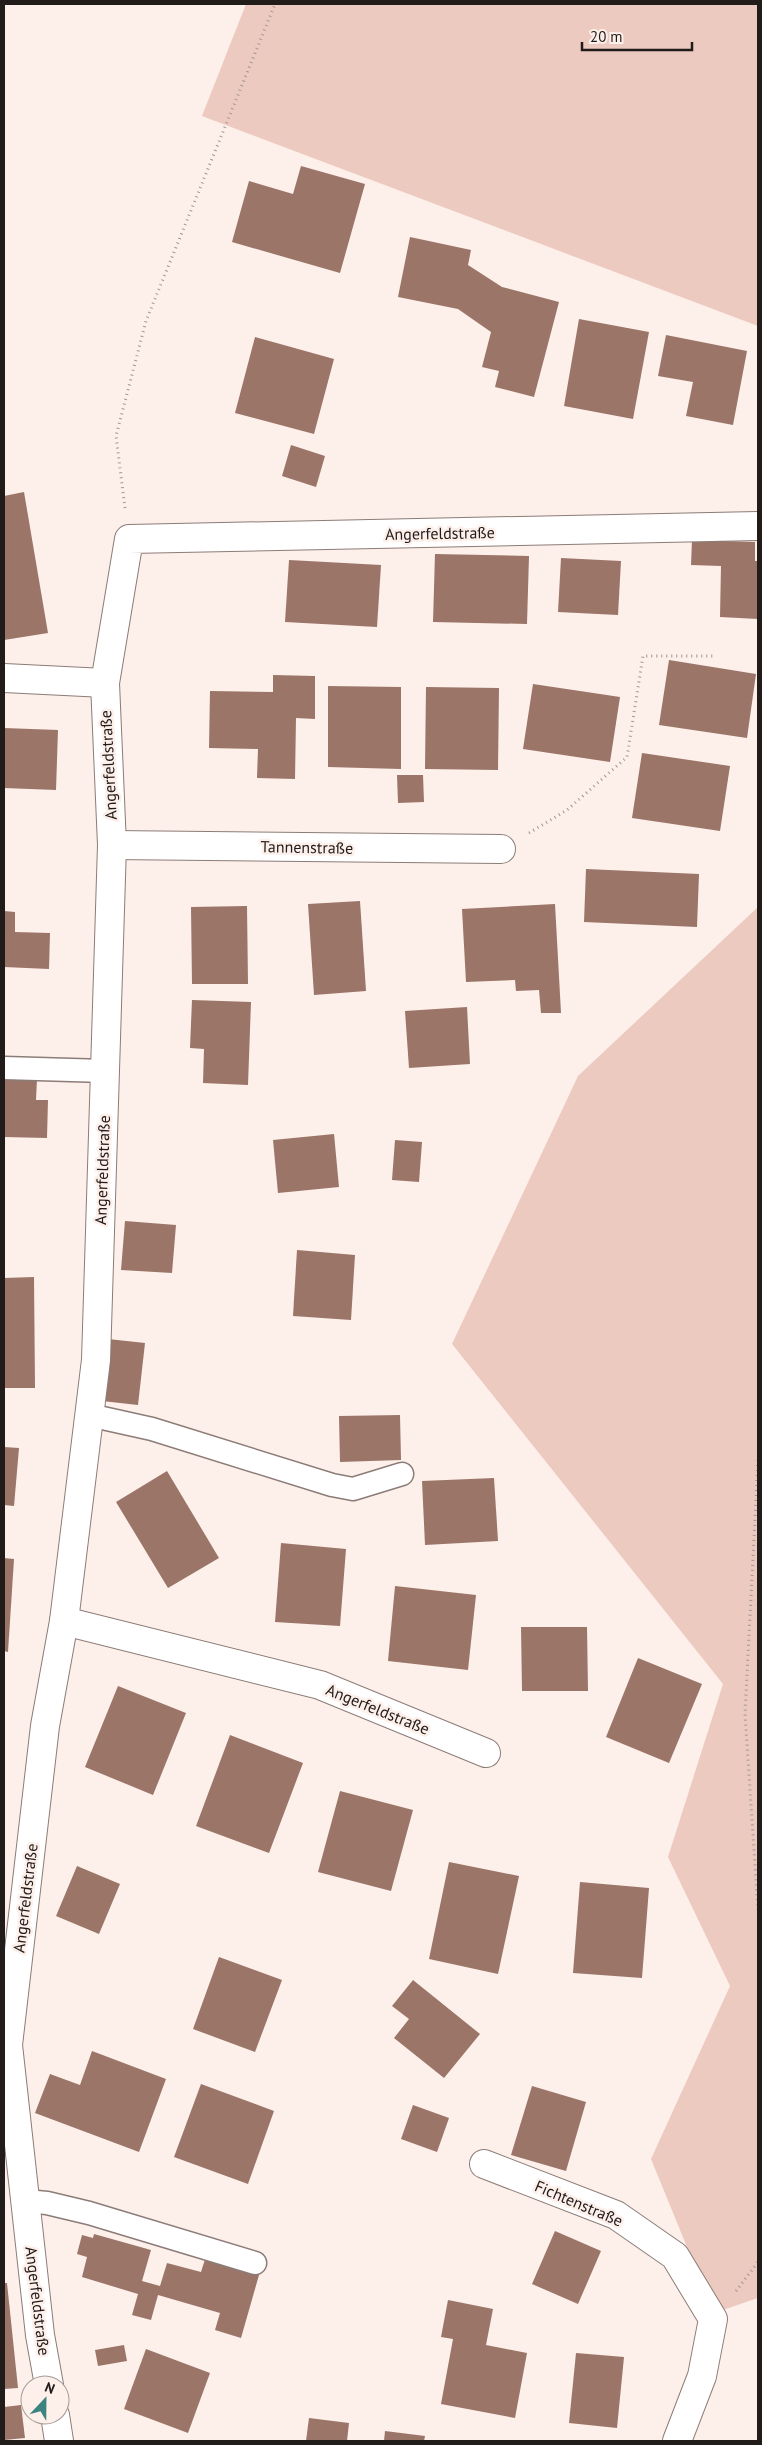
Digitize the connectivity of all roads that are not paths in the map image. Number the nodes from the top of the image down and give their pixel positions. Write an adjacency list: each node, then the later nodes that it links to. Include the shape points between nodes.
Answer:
1 (758, 526): 3 (street, Angerfeldstraße, via 129,539)
2 (4, 678): 3 (street)
3 (105, 683): 4 (street, Angerfeldstraße)
4 (112, 845): 5 (street, Tannenstraße); 7 (street, Angerfeldstraße)
5 (501, 850)
6 (4, 1068): 7 (lane)
7 (105, 1071): 8 (street, Angerfeldstraße, via 96,1360)
8 (89, 1415): 9 (lane, via 152,1429 353,1489); 10 (street, Angerfeldstraße)
9 (402, 1474)
10 (64, 1621): 11 (street, Angerfeldstraße, via 320,1685); 13 (street, Angerfeldstraße, via 45,1726 8,2045)
11 (486, 1752)
12 (484, 2164): 18 (street, Fichtenstraße, via 616,2215 675,2256 713,2319 702,2376)
13 (26, 2201): 14 (lane, via 90,2214); 15 (street, Angerfeldstraße)
14 (255, 2263)
15 (47, 2375)
16 (57, 2425): 17 (street)
17 (59, 2441)
18 (677, 2441)

